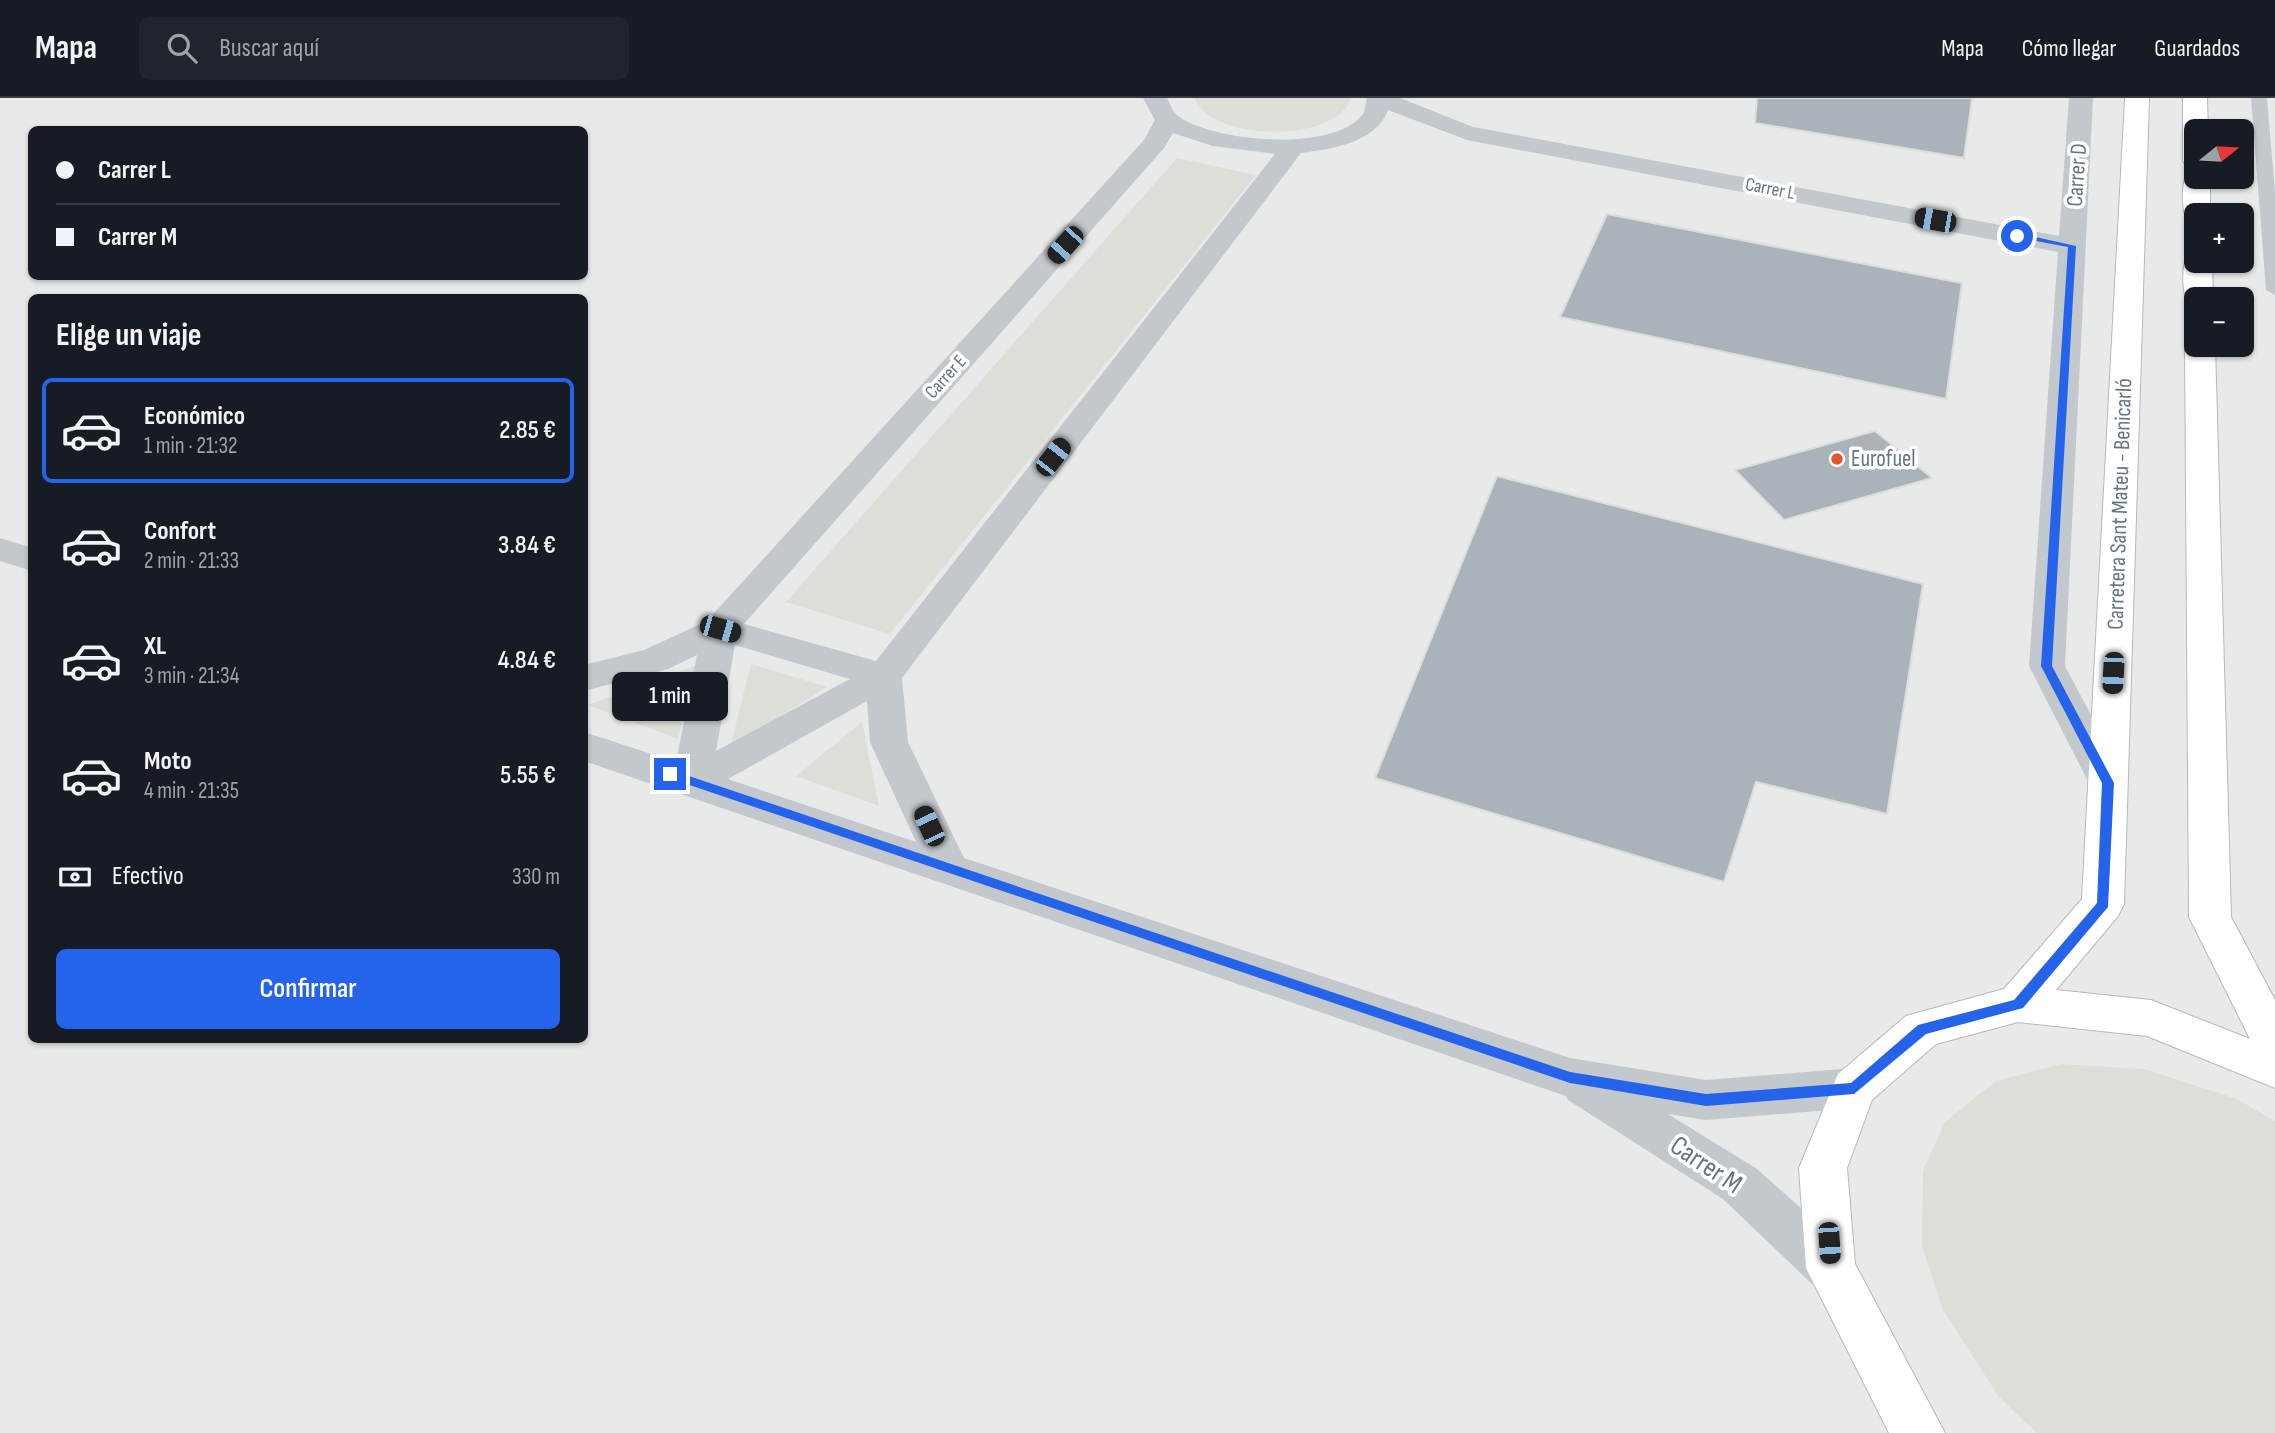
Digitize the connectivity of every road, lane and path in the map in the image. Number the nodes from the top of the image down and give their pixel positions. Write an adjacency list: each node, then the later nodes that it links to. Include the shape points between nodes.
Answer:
1 (1379, 98): 8 (street, Carrer L); 9 (street, via 1373,118)
2 (2081, 98): 11 (street, Carrer D)
3 (2137, 98): 21 (main road, Carretera Sant Mateu - Benicarló)
4 (2195, 98): 7 (main road)
5 (2259, 98): 12 (lane)
6 (1161, 109): 10 (street, via 1220,143); 16 (street, Carrer E, via 1155,144)
7 (2195, 119)
8 (1467, 133): 9 (street, Carrer L); 11 (street, Carrer L)
9 (1348, 135): 10 (street)
10 (1292, 148): 17 (street)
11 (2072, 246): 21 (street, Carrer D, via 2046,666)
12 (2275, 290)
13 (2200, 357): 24 (main road, via 2210,917)
14 (0, 549): 15 (street)
15 (28, 559)
16 (720, 629): 17 (street); 18 (street, Carrer E, via 655,660); 20 (street)
17 (884, 676): 20 (street); 22 (street, via 889,742)
18 (588, 677)
19 (588, 747): 20 (street, Carrer M)
20 (691, 782): 22 (street, Carrer M)
21 (2108, 783): 23 (main road, Carretera Sant Mateu - Benicarló, via 2103,904)
22 (949, 869): 26 (street, Carrer M)
23 (2018, 1004): 25 (main road, via 2151,1018); 27 (main road, via 1922,1029)
24 (2275, 1043)
25 (2275, 1069)
26 (1570, 1077): 27 (street, Carrer M, via 1706,1100); 28 (street, Carrer M, via 1740,1184)
27 (1854, 1088): 28 (main road, via 1824,1168)
28 (1831, 1268): 29 (main road)
29 (1918, 1433)

